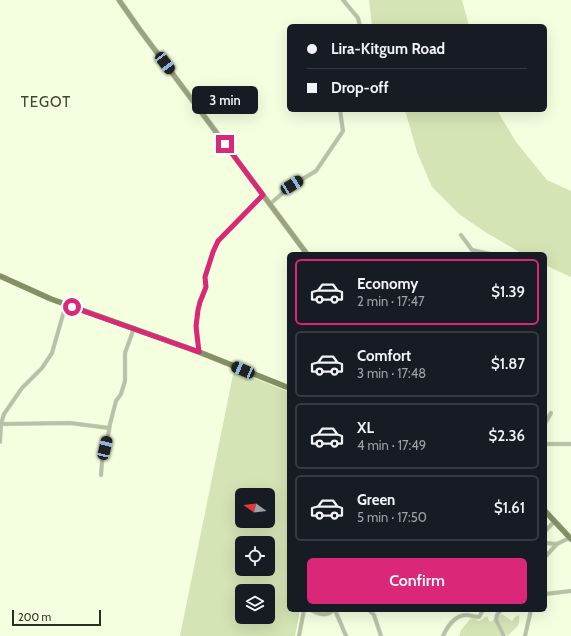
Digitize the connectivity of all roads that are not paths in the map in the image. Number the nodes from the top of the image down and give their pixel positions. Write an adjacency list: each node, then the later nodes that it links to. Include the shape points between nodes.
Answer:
1 (119, 0): 5 (main road)
2 (343, 0): 3 (street, via 358,18)
3 (360, 24)
4 (340, 112): 6 (street, via 343,131 316,172 292,185)
5 (263, 195): 6 (main road); 13 (street, via 218,241 213,252 198,310 196,326)
6 (270, 204): 8 (main road)
7 (461, 235): 9 (street, via 472,250)
8 (306, 252)
9 (481, 252)
10 (0, 276): 11 (main road)
11 (66, 304): 12 (main road); 17 (street, via 52,353 5,411)
12 (134, 328): 13 (main road); 18 (street, via 125,353 124,385 116,401)
13 (199, 352): 14 (main road)
14 (287, 387)
15 (551, 413): 16 (street)
16 (547, 420)
17 (1, 424): 18 (street, via 70,423); 19 (street)
18 (109, 428): 22 (street)
19 (0, 442)
20 (547, 444): 21 (street)
21 (571, 444)
22 (102, 475)
23 (547, 513): 24 (main road)
24 (554, 522): 25 (street); 26 (main road)
25 (547, 529)
26 (570, 538): 28 (street)
27 (547, 543): 28 (street)
28 (556, 544): 29 (street)
29 (547, 555)
30 (571, 591): 31 (street)
31 (547, 594)
32 (304, 612): 40 (street)
33 (315, 612): 34 (street, via 326,615)
34 (332, 612)
35 (335, 612): 41 (street)
36 (371, 612): 42 (street)
37 (482, 612): 43 (street, via 479,617 459,617 449,625)
38 (499, 612): 44 (street, via 496,620)
39 (531, 612): 45 (street)
40 (299, 636)
41 (346, 636)
42 (380, 636)
43 (443, 636)
44 (504, 636)
45 (525, 636)

